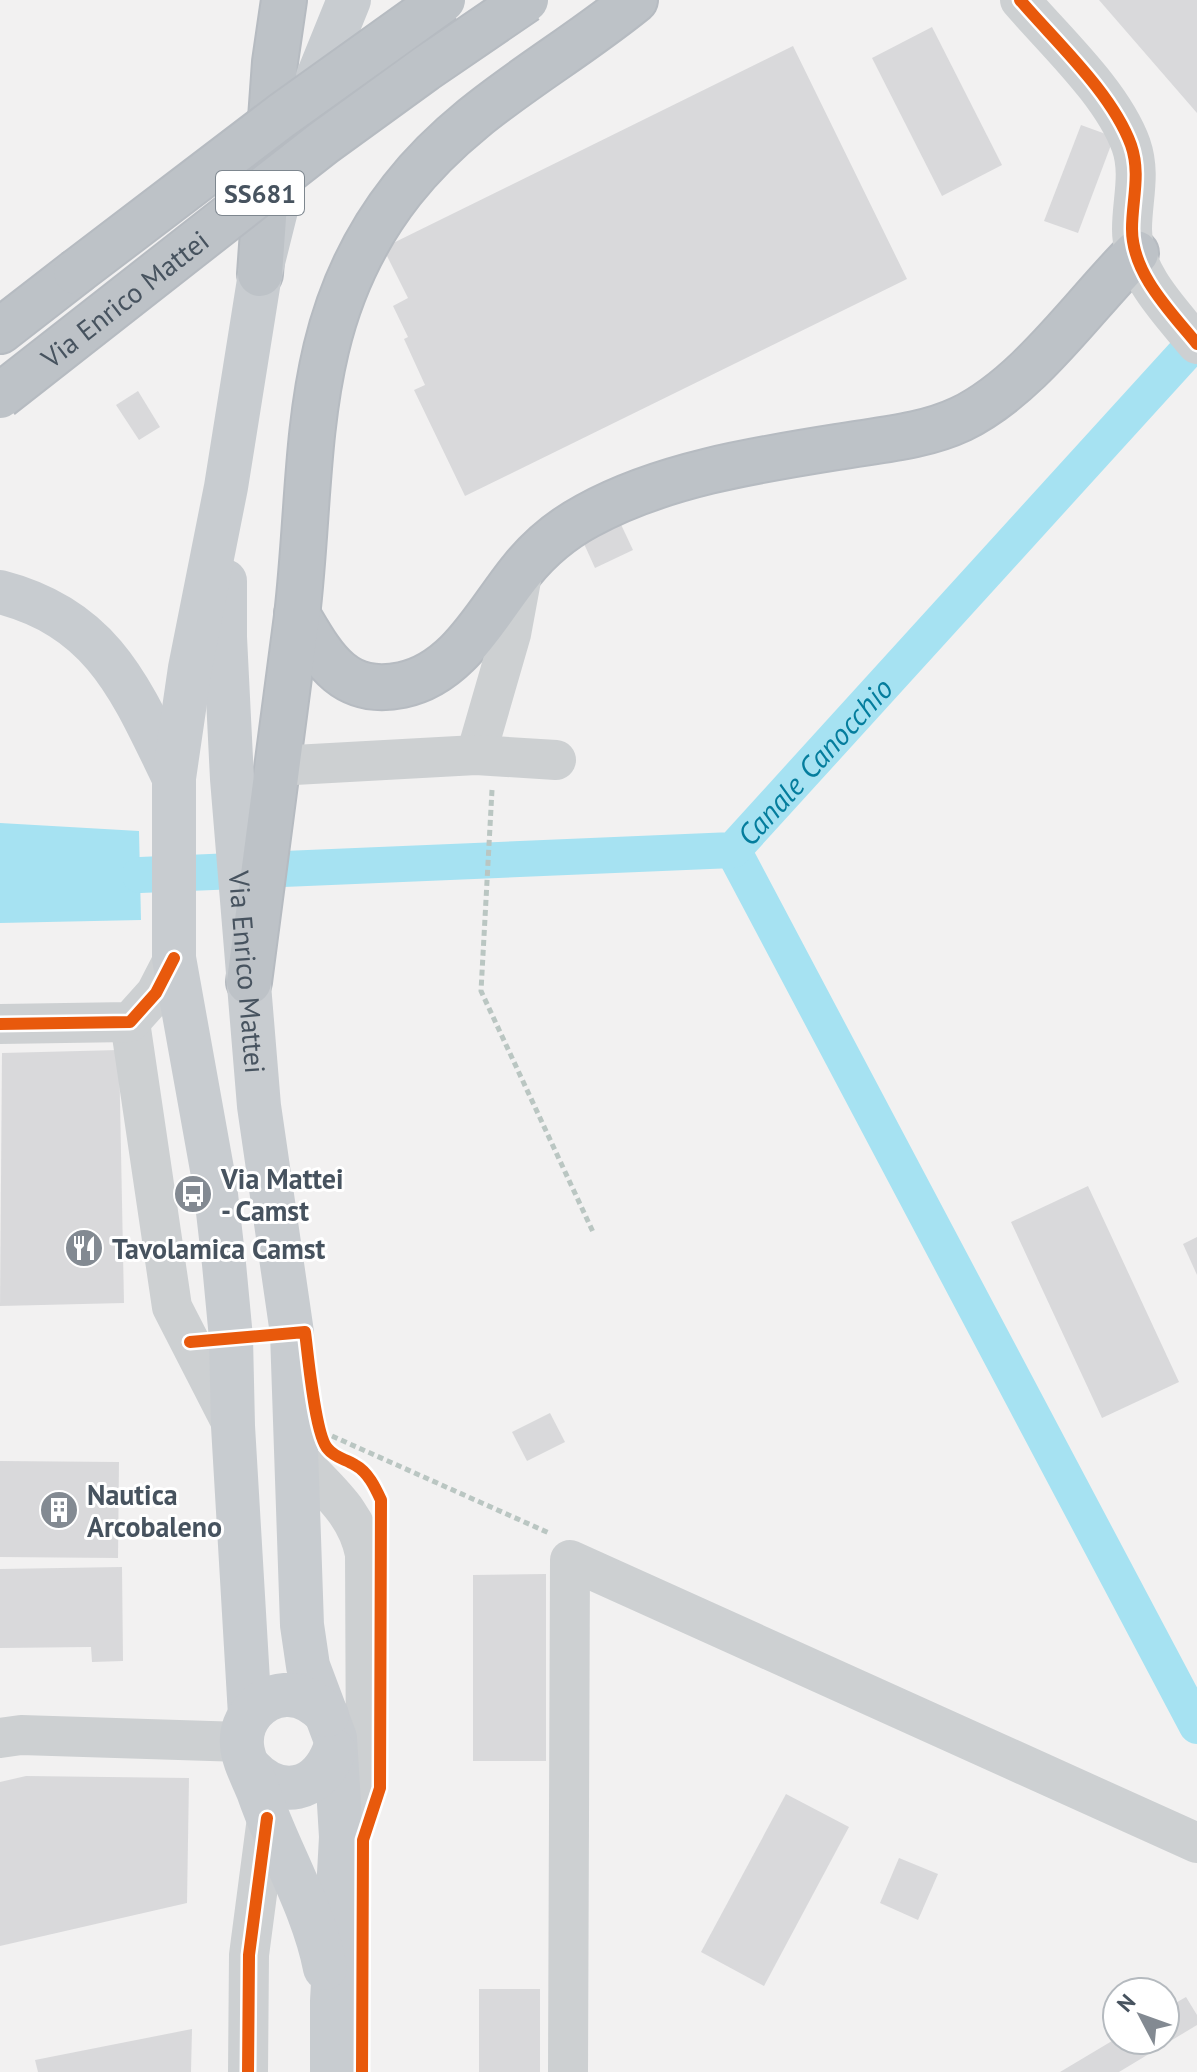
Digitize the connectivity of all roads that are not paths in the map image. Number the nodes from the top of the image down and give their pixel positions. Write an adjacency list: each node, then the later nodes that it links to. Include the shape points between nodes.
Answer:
1 (284, 0): 8 (highway)
2 (349, 0): 8 (main road, Via Enrico Mattei, via 286,170)
3 (443, 0): 9 (highway, Via Enrico Mattei / SS681, bridge, via 281,116)
4 (526, 0): 11 (highway, Via Enrico Mattei / SS681, bridge, via 323,143)
5 (635, 0): 15 (highway, via 472,118 384,214 352,269 326,340 312,417)
6 (1020, 0): 7 (street, via 1108,102 1124,130 1135,157)
7 (1136, 253): 10 (street, via 1147,278); 13 (highway, via 1024,373 961,418 924,432 751,461 655,488 589,515)
8 (260, 274): 12 (main road, Via Enrico Mattei)
9 (0, 331)
10 (1197, 344)
11 (0, 396)
12 (226, 487): 18 (main road, Via Enrico Mattei, via 225,637); 19 (main road, Via Enrico Mattei, via 196,631)
13 (523, 569): 15 (highway, via 468,642 433,672 403,685 364,685 335,672); 16 (street, via 511,634)
14 (0, 592): 19 (main road, via 59,615 104,653 129,688)
15 (297, 614): 18 (highway)
16 (476, 755): 17 (street); 18 (street)
17 (556, 760)
18 (261, 775): 21 (highway)
19 (174, 778): 20 (main road, Via Enrico Mattei)
20 (174, 958): 22 (street, Via Enrico Mattei, via 156,993); 24 (main road, Via Enrico Mattei, via 215,1186 231,1338)
21 (249, 982): 25 (main road, Via Enrico Mattei, via 259,1106)
22 (130, 1022): 23 (street); 24 (street, via 172,1307)
23 (0, 1024)
24 (233, 1426): 28 (main road, Via Enrico Mattei)
25 (314, 1444): 26 (main road, Via Enrico Mattei, via 302,1625 308,1666); 30 (street, Via Enrico Mattei, via 361,1533 365,1554 366,1779)
26 (330, 1733): 28 (main road, via 308,1699 283,1695 259,1705); 28 (main road, via 321,1775 297,1787 270,1784); 30 (main road, Via Enrico Mattei)
27 (0, 1738): 28 (street)
28 (247, 1742): 29 (main road, Via Enrico Mattei)
29 (267, 1818): 32 (main road, Via Enrico Mattei, via 320,1944); 33 (street, Via Enrico Mattei, via 249,1955)
30 (341, 1837): 32 (main road, Via Enrico Mattei)
31 (1190, 1840): 35 (street, via 570,1560)
32 (332, 2001): 34 (main road, Via Enrico Mattei)
33 (248, 2072)
34 (332, 2072)
35 (568, 2072)

